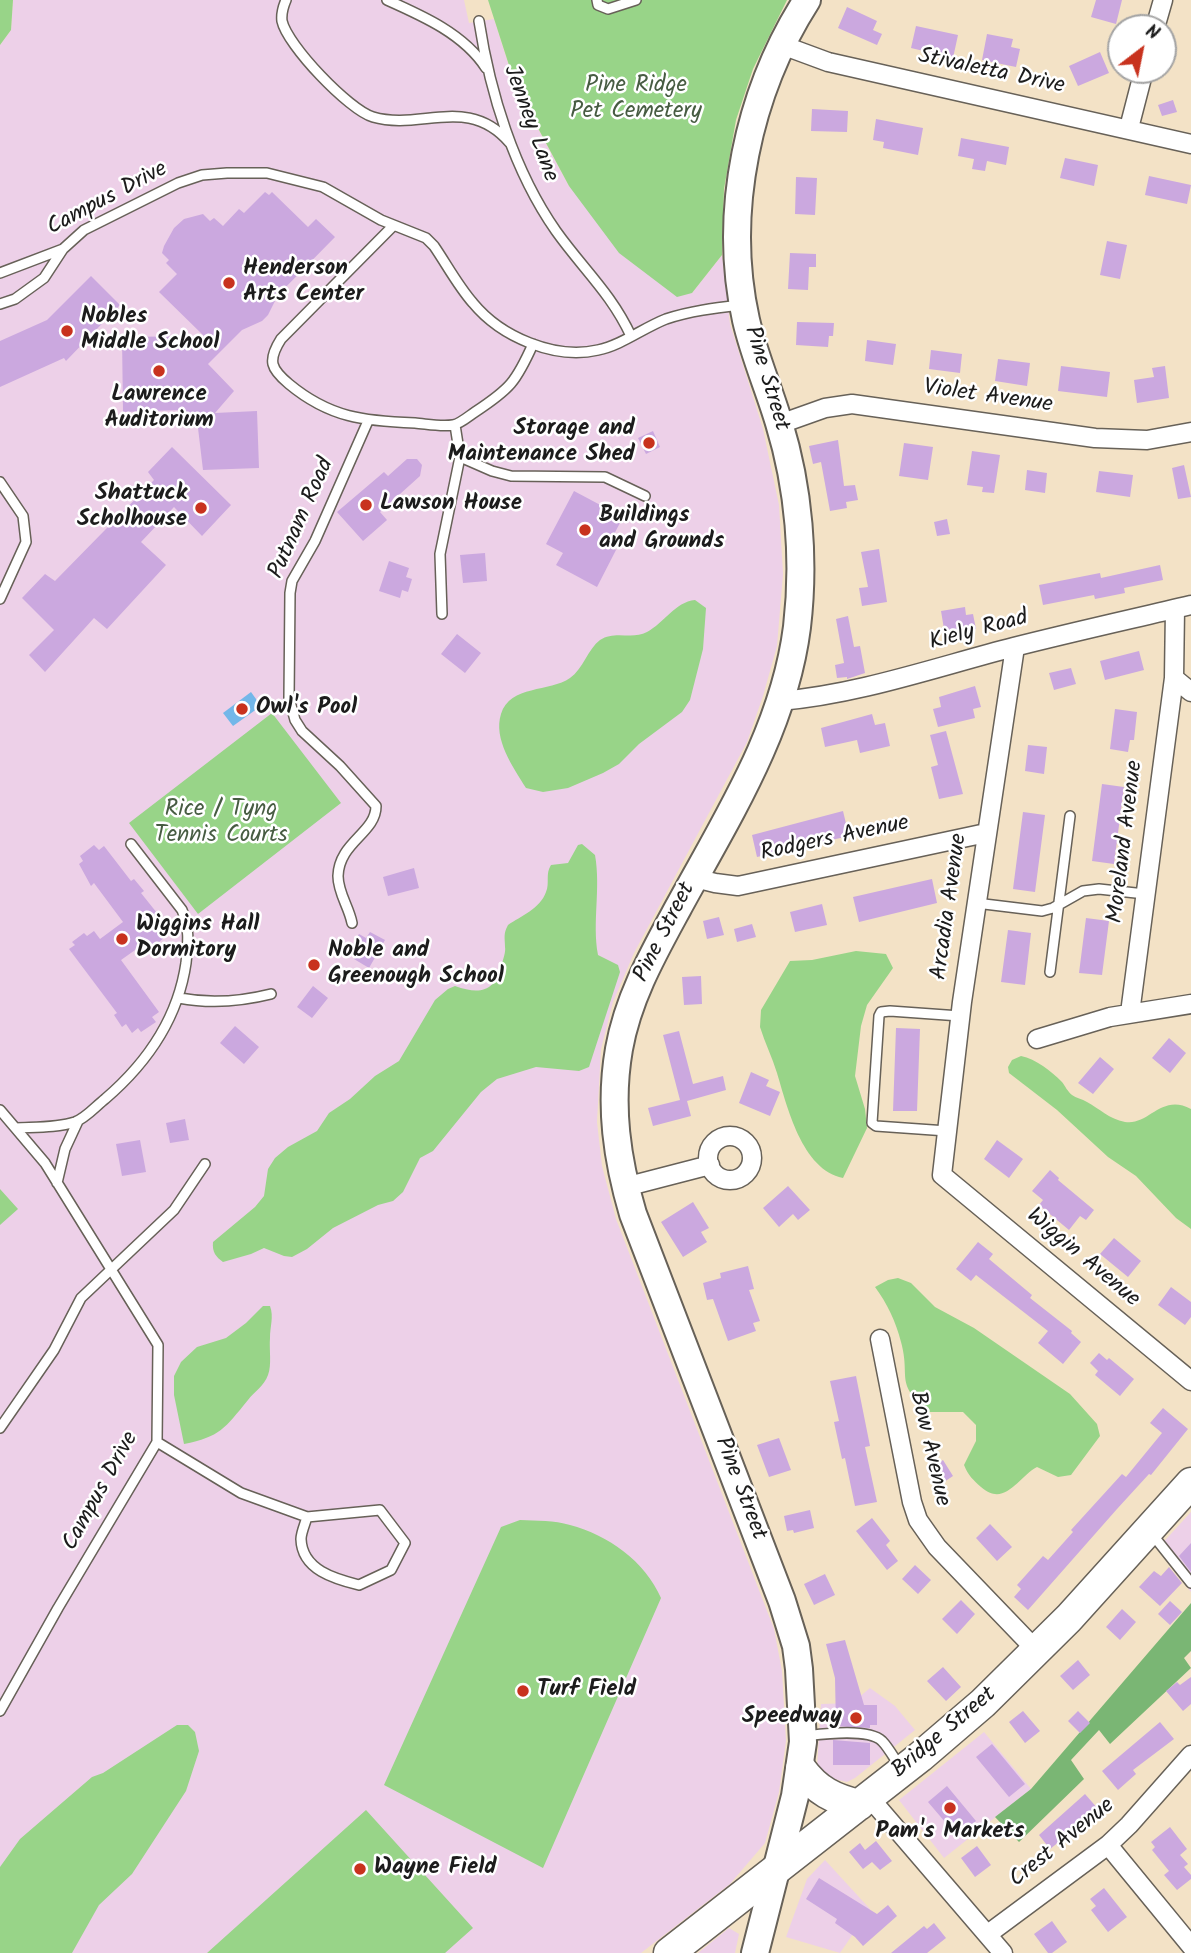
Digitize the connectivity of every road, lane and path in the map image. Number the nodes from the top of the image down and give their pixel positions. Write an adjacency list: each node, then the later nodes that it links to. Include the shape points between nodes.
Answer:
1 (286, 0): 12 (lane, via 282,14 287,33 356,110 380,119 462,117 492,127)
2 (387, 0): 8 (lane, via 457,38)
3 (597, 0): 4 (lane, via 608,9)
4 (636, 0)
5 (807, 0): 7 (street, Pine Street)
6 (479, 21): 8 (lane, Jenney Lane)
7 (782, 45): 10 (street, Stivaletta Drive, via 828,62); 17 (street, Pine Street, via 757,108 742,175 738,237)
8 (489, 73): 12 (lane, Jenney Lane)
9 (1140, 84): 10 (street)
10 (1129, 128): 11 (street, Stivaletta Drive)
11 (1191, 144)
12 (513, 146): 18 (lane, Jenney Lane, via 548,219 617,307)
13 (393, 226): 14 (lane, Campus Drive, via 305,181 267,173 227,173 178,183 84,230); 19 (lane, Campus Drive, via 426,238 479,310); 20 (lane, via 281,340 272,357 278,375 312,402)
14 (63, 249): 15 (lane, Campus Drive); 16 (lane, via 44,278)
15 (0, 273)
16 (0, 304)
17 (743, 304): 18 (lane, Campus Drive, via 679,315); 21 (street, Pine Street)
18 (631, 335): 19 (lane, Campus Drive, via 588,352)
19 (533, 344): 22 (lane, via 506,391)
20 (368, 421): 22 (lane); 41 (lane, Putnam Road, via 290,593 289,698 295,720 376,806 373,820 340,863 339,890)
21 (780, 424): 23 (street, Violet Avenue, via 852,404 1095,438 1147,440); 33 (street, Pine Street, via 796,503 800,575 793,649)
22 (455, 425): 24 (lane)
23 (1191, 432)
24 (460, 457): 26 (lane, via 511,476 605,477); 29 (lane, via 440,554)
25 (0, 482): 27 (lane, via 23,516 26,542)
26 (645, 496)
27 (0, 599)
28 (1183, 607): 30 (street, Kiely Road); 31 (street, Moreland Avenue)
29 (442, 614)
30 (1015, 647): 33 (street, Kiely Road, via 861,688); 35 (street, Arcadia Avenue)
31 (1174, 678): 32 (street); 38 (street, Moreland Avenue)
32 (1191, 692)
33 (780, 701): 37 (street, Pine Street, via 751,772)
34 (1070, 816): 40 (lane)
35 (986, 833): 37 (street, Rodgers Avenue, via 738,886); 39 (street, Arcadia Avenue)
36 (131, 844): 44 (lane, via 187,921)
37 (695, 878): 57 (street, Pine Street, via 650,961 623,1031 614,1122)
38 (1146, 894): 40 (lane, via 1099,889 1083,891); 46 (street, Moreland Avenue)
39 (976, 903): 40 (lane, via 1042,911); 47 (street, Arcadia Avenue)
40 (1060, 903): 42 (lane)
41 (352, 923)
42 (1050, 972)
43 (271, 994): 44 (lane, via 225,1002)
44 (179, 998): 50 (lane, via 138,1067)
45 (1191, 1004): 46 (street)
46 (1130, 1013): 48 (street)
47 (960, 1016): 52 (street, Arcadia Avenue); 52 (lane, via 890,1011 879,1016 872,1123)
48 (1037, 1039)
49 (0, 1110): 51 (lane, Campus Drive)
50 (78, 1121): 51 (lane); 56 (lane)
51 (16, 1128): 56 (lane, Campus Drive)
52 (947, 1131): 55 (street, Arcadia Avenue)
53 (205, 1164): 58 (lane, via 174,1210)
54 (710, 1165): 57 (street)
55 (942, 1175): 60 (street, Wiggin Avenue)
56 (57, 1182): 58 (lane, Campus Drive)
57 (625, 1187): 69 (street, Pine Street, via 790,1624 799,1668)
58 (111, 1268): 61 (lane, via 81,1298 54,1350); 62 (lane, Campus Drive, via 158,1345)
59 (880, 1339): 67 (street, Bow Avenue, via 918,1520 937,1547)
60 (1191, 1381)
61 (0, 1428)
62 (157, 1442): 64 (lane, via 241,1493); 68 (lane, Campus Drive)
63 (1191, 1483): 65 (main road, Bridge Street)
64 (307, 1517): 64 (lane, via 380,1510 405,1543 391,1570 359,1585 330,1577 308,1561 301,1539)
65 (1149, 1530): 66 (lane); 67 (main road, Bridge Street)
66 (1191, 1583)
67 (1037, 1651): 72 (main road, Bridge Street)
68 (0, 1711)
69 (803, 1736): 71 (street, Pine Street); 72 (lane, via 873,1735)
70 (1191, 1755): 74 (street, Crest Avenue)
71 (800, 1769): 73 (main road, via 810,1783 838,1800); 75 (street, Pine Street)
72 (903, 1771): 73 (main road, Bridge Street)
73 (864, 1801): 75 (main road, Bridge Street); 76 (street)
74 (1108, 1845): 76 (street, Crest Avenue); 77 (street)
75 (775, 1871): 78 (main road, Bridge Street); 79 (street, Pine Street)
76 (988, 1934): 80 (street)
77 (1191, 1946)
78 (669, 1953)
79 (755, 1953)
80 (1003, 1953)

